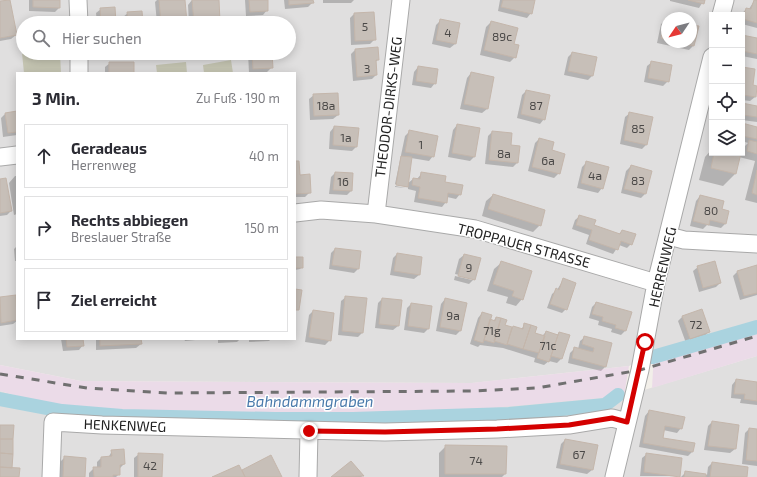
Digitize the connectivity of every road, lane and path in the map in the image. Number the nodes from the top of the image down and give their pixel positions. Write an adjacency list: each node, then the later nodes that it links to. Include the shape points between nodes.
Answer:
1 (78, 0): 5 (street)
2 (401, 0): 12 (street, THEODOR-DIRKS-WEG)
3 (725, 0): 4 (street)
4 (722, 12)
5 (79, 16)
6 (79, 60): 8 (street)
7 (709, 69): 13 (street, HERRENWEG)
8 (79, 72)
9 (16, 155): 10 (street)
10 (0, 157)
11 (296, 213): 12 (street, TROPPAUER STRASSE, via 321,210)
12 (376, 214): 15 (street, TROPPAUER STRASSE, via 475,229)
13 (668, 236): 14 (street, via 684,240); 15 (street, HERRENWEG)
14 (757, 244)
15 (656, 283): 16 (street, HERRENWEG, via 640,370)
16 (627, 422): 17 (street, via 612,418 569,425 497,429); 20 (street, HERRENWEG)
17 (309, 431): 18 (street, HENKENWEG, via 53,422); 19 (street)
18 (51, 477)
19 (308, 477)
20 (614, 477)

